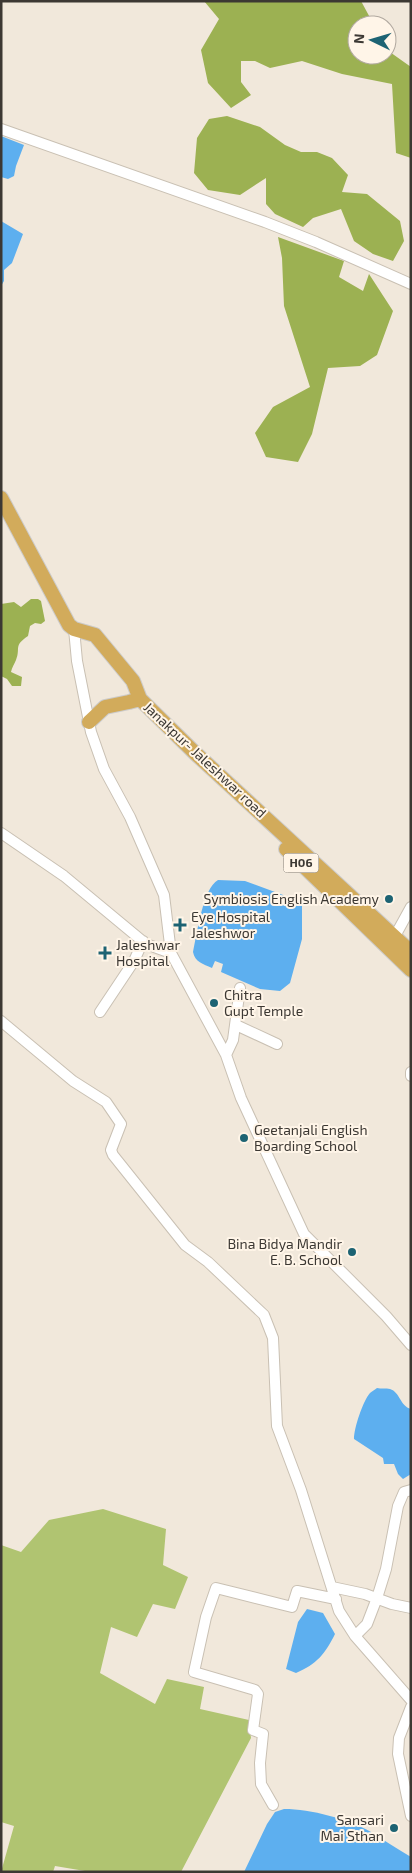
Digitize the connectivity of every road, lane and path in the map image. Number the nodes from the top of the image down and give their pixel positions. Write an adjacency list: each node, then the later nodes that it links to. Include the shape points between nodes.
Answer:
1 (1, 129): 2 (street, via 265,222)
2 (411, 284)
3 (2, 499): 4 (highway)
4 (74, 629): 5 (highway, Janakpur- Jaleshwar road / H06, via 95,635 133,681); 6 (street)
5 (140, 698): 6 (highway, via 105,706); 7 (highway, Janakpur- Jaleshwar road / H06)
6 (89, 722): 13 (street, via 104,769 130,817 164,895)
7 (196, 753): 10 (highway, Janakpur- Jaleshwar road / H06); 14 (highway, H06, via 202,769)
8 (1, 833): 11 (street, via 64,876)
9 (411, 907): 10 (street)
10 (395, 936): 12 (highway, Janakpur- Jaleshwar road / H06)
11 (143, 941): 13 (street); 16 (street, via 134,961)
12 (411, 952)
13 (171, 953): 20 (street)
14 (411, 970)
15 (240, 988): 18 (street)
16 (100, 1012)
17 (1, 1021): 23 (street, via 73,1082 106,1102 121,1124 111,1150 113,1154 185,1245 208,1262 264,1315 273,1338 277,1426)
18 (236, 1025): 19 (street); 20 (street)
19 (277, 1044)
20 (226, 1055): 21 (street, via 241,1098 304,1234)
21 (411, 1345)
22 (411, 1490): 24 (street, via 404,1492 398,1506)
23 (332, 1587): 24 (street); 25 (street)
24 (377, 1598): 26 (street); 27 (street, via 367,1624)
25 (336, 1599): 27 (street, via 339,1611); 30 (street, via 297,1591 292,1608 216,1588 206,1617 194,1672 255,1690 258,1694 253,1730 263,1734 260,1784)
26 (411, 1608)
27 (355, 1636): 28 (street)
28 (411, 1700)
29 (411, 1707): 31 (street, via 399,1738 398,1754)
30 (273, 1805)
31 (411, 1816)

